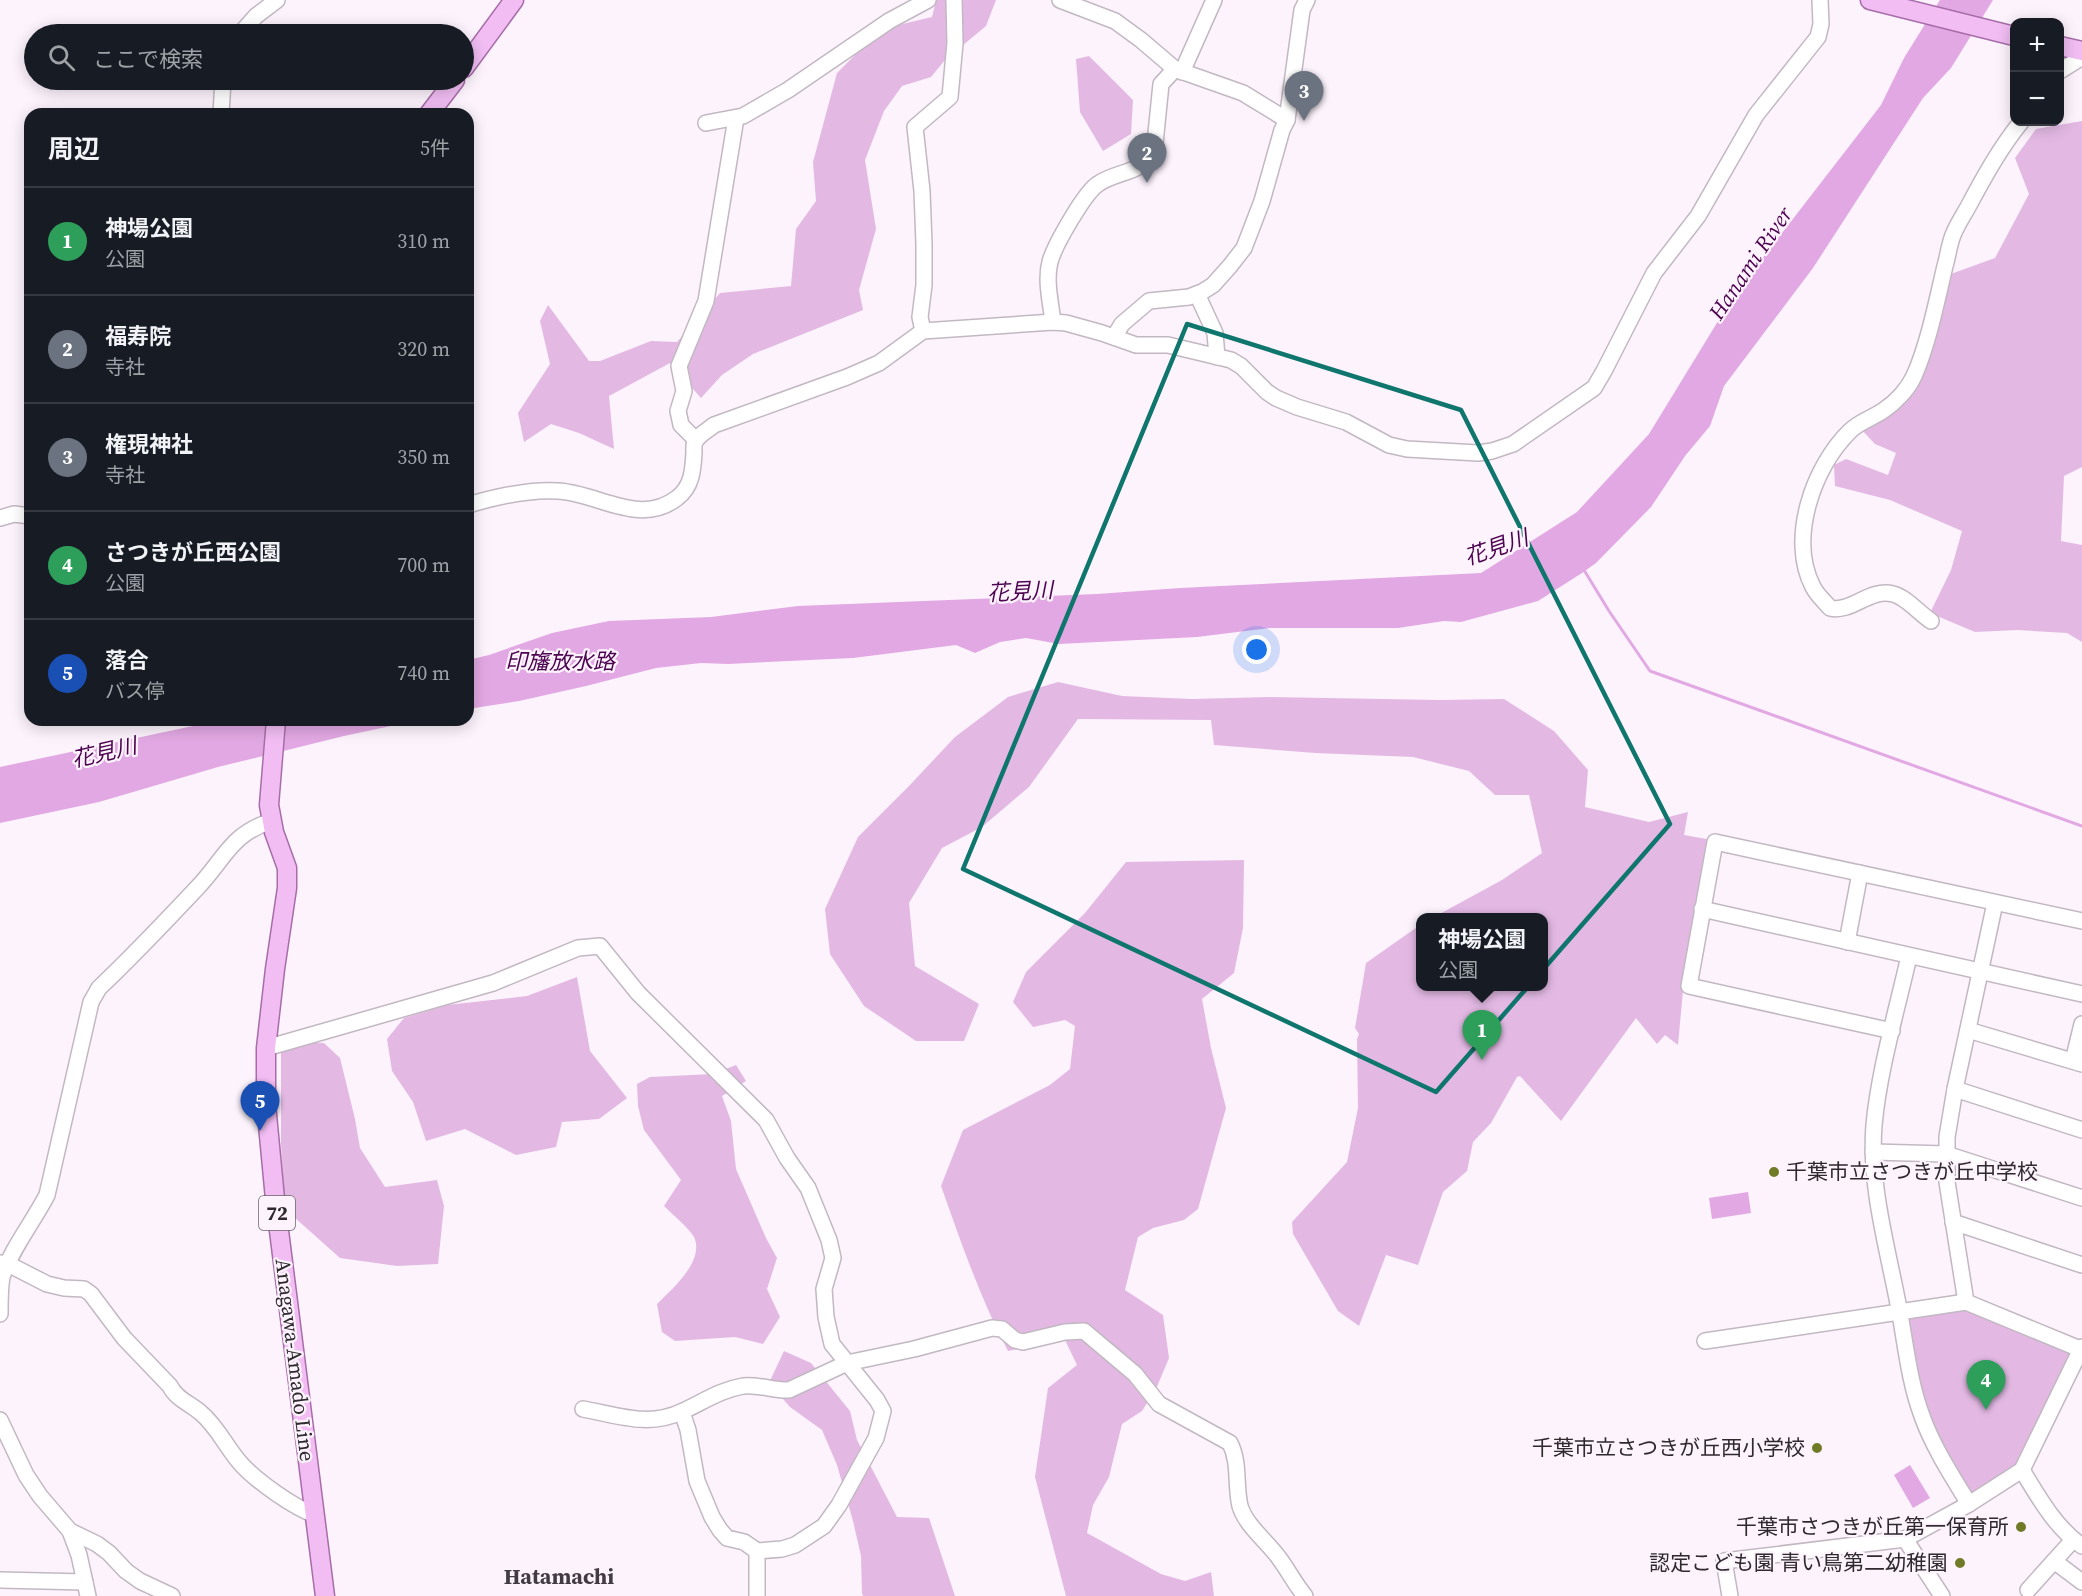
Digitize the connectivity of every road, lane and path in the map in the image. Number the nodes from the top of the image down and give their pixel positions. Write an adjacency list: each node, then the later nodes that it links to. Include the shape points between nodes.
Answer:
1 (278, 0): 10 (street)
2 (514, 0): 14 (main road)
3 (928, 0): 22 (street)
4 (954, 0): 28 (street, via 950,97 915,127 923,223)
5 (1060, 0): 17 (street, via 1115,21)
6 (1215, 0): 17 (street)
7 (1307, 0): 23 (street, via 1302,10)
8 (1820, 0): 30 (street, via 1818,37 1756,115 1698,216 1654,273 1594,388 1513,444 1479,453 1389,445 1346,422 1276,398 1241,366)
9 (1870, 0): 11 (main road)
10 (249, 24)
11 (2010, 35)
12 (2064, 47): 13 (main road)
13 (2082, 51)
14 (474, 54)
15 (2082, 57): 16 (street)
16 (2064, 68)
17 (1179, 71): 23 (street, via 1243,93); 27 (street, via 1161,84 1154,153 1138,167 1093,187 1050,262)
18 (222, 90): 20 (street)
19 (447, 90): 21 (main road)
20 (221, 108)
21 (434, 108)
22 (736, 118): 24 (street); 31 (street, via 706,301 679,366 684,391 678,411 681,425)
23 (1287, 120): 26 (street, via 1244,248 1213,285)
24 (706, 123)
25 (2018, 126): 35 (street, via 1987,172 1953,235 1914,376 1897,400 1867,418 1838,443 1818,478 1805,519 1803,545 1808,574 1817,594 1830,608 1844,609 1879,593 1893,594)
26 (1197, 294): 29 (street, via 1149,301 1122,324); 30 (street, via 1215,333)
27 (1053, 322): 28 (street); 29 (street)
28 (923, 331): 31 (street, via 879,363 714,425)
29 (1114, 337): 30 (street, via 1136,345 1168,345)
30 (1217, 357)
31 (696, 440): 32 (street, via 687,489 675,500 652,510 632,509 560,491 532,492)
32 (474, 504)
33 (24, 515): 34 (street)
34 (0, 518)
35 (1931, 621)
36 (275, 726): 37 (main road, Anagawa-Amado Line / 72, via 269,805)
37 (272, 821): 49 (main road, Anagawa-Amado Line / 72, via 284,858 287,888); 57 (street, via 252,828 233,844 206,879 99,988 82,1037 47,1195)
38 (1860, 873): 39 (street); 40 (street, via 1715,842); 42 (street)
39 (1995, 903): 41 (street); 44 (street)
40 (1702, 909): 42 (street); 48 (street, via 1689,986)
41 (2082, 921)
42 (1847, 942): 43 (street)
43 (1909, 956): 44 (street); 48 (street)
44 (1980, 972): 45 (street); 47 (street)
45 (2082, 994)
46 (2082, 1024): 50 (street)
47 (1968, 1030): 50 (street); 51 (street)
48 (1892, 1031): 53 (street, via 1876,1104)
49 (266, 1048): 64 (street, via 493,983 578,948 600,946 638,993 766,1120 808,1188 833,1258 824,1289 832,1344); 70 (main road, Anagawa-Amado Line / 72, via 270,1149)
50 (2078, 1063)
51 (1955, 1089): 52 (street); 54 (street)
52 (2082, 1130)
53 (1873, 1152): 54 (street); 60 (street, via 1878,1205)
54 (1946, 1154): 55 (street); 56 (street)
55 (2082, 1198)
56 (1953, 1222): 58 (street); 59 (street)
57 (4, 1263): 61 (street); 70 (street, via 47,1284 84,1289 91,1294 173,1392 202,1413 242,1465 279,1495)
58 (2082, 1265)
59 (1966, 1302): 60 (street); 63 (street)
60 (1900, 1311): 62 (street); 69 (street, via 1913,1393 1934,1443)
61 (0, 1314)
62 (1705, 1341)
63 (2081, 1348): 68 (street)
64 (847, 1363): 66 (street, via 789,1390 746,1386 730,1389); 74 (street, via 883,1412 876,1438 824,1526 795,1545); 83 (street, via 992,1328 1002,1329 1023,1342 1084,1331 1135,1374 1159,1404 1230,1443 1238,1472 1240,1507)
65 (583, 1409): 66 (street, via 630,1420 655,1420)
66 (682, 1412): 74 (street, via 697,1481 712,1516 728,1538)
67 (0, 1420): 71 (street, via 26,1475)
68 (2022, 1470): 69 (street); 73 (street, via 2053,1519)
69 (1969, 1504): 72 (street)
70 (315, 1515): 81 (main road, Anagawa-Amado Line / 72)
71 (70, 1531): 78 (street); 80 (street, via 110,1553 140,1581)
72 (1905, 1539): 84 (street, via 1724,1561); 85 (street)
73 (2078, 1543): 75 (street)
74 (757, 1551): 82 (street)
75 (2054, 1561): 77 (street); 79 (street)
76 (0, 1580): 78 (street)
77 (2082, 1582)
78 (86, 1589)
79 (2028, 1590)
80 (172, 1596)
81 (325, 1596)
82 (757, 1596)
83 (1305, 1596)
84 (1730, 1596)
85 (1942, 1596)

